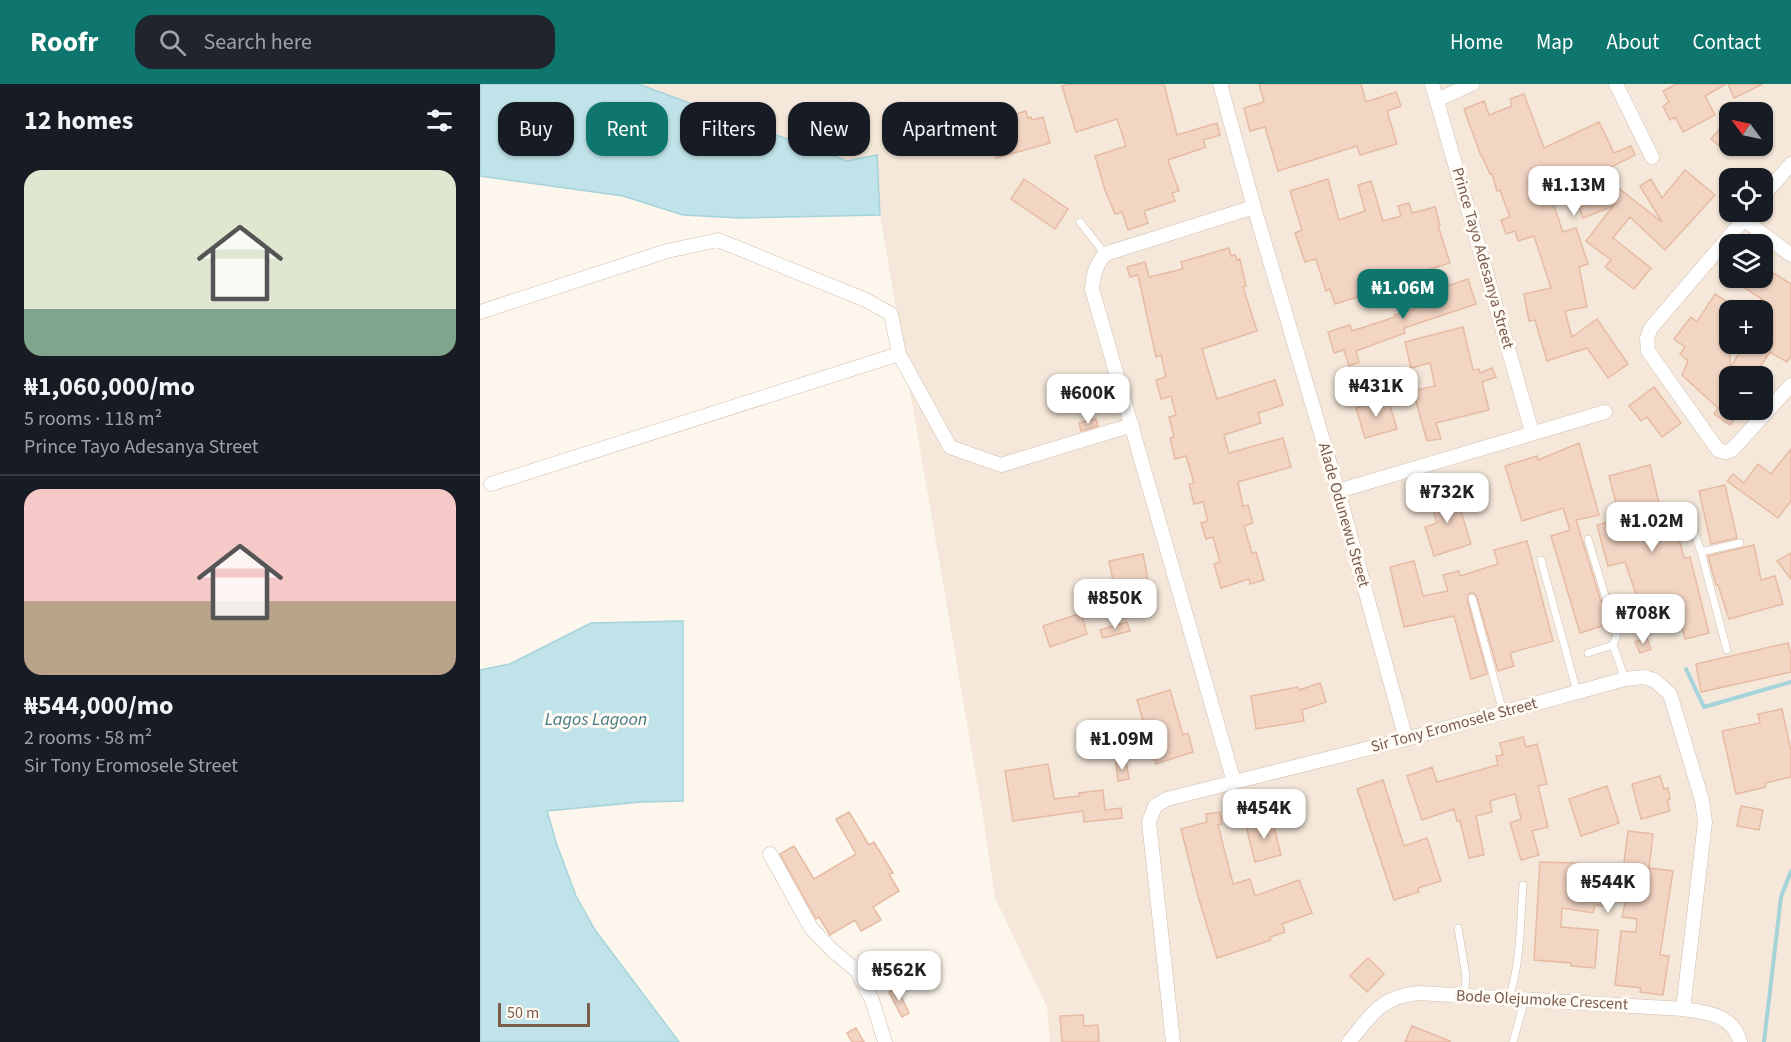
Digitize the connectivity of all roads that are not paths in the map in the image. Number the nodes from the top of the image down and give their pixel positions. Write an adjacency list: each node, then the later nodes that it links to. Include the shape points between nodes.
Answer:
1 (1221, 84): 9 (street, Alade Odunewu Street)
2 (1432, 84): 5 (street, Prince Tayo Adesanya Street)
3 (1472, 84): 5 (street)
4 (1616, 84): 6 (street)
5 (1437, 100): 20 (street, Prince Tayo Adesanya Street)
6 (1652, 157)
7 (1791, 164): 8 (street)
8 (1773, 184)
9 (1254, 207): 13 (street); 22 (street, Alade Odunewu Street)
10 (1080, 222): 13 (lane)
11 (1741, 222): 17 (street, via 1651,328 1648,351 1718,450 1725,452 1732,450)
12 (1755, 222): 14 (street)
13 (1105, 254): 19 (street, via 1097,265 1092,289)
14 (1791, 255)
15 (480, 312): 16 (street, via 667,251 718,240 866,300 891,314)
16 (899, 354): 19 (street, via 950,447 1001,465); 21 (street)
17 (1791, 385)
18 (1605, 412): 20 (street)
19 (1132, 426): 36 (street)
20 (1532, 432): 22 (street)
21 (491, 484)
22 (1338, 491): 35 (street, Alade Odunewu Street)
23 (1686, 508): 26 (lane)
24 (1588, 539): 29 (lane, via 1617,635)
25 (1740, 543): 26 (lane)
26 (1701, 552): 30 (lane)
27 (1541, 560): 33 (lane)
28 (1472, 598): 34 (lane)
29 (1613, 645): 31 (lane); 32 (lane)
30 (1727, 650)
31 (1588, 653)
32 (1625, 679): 33 (street, Sir Tony Eromosele Street); 43 (street, Sir Tony Eromosele Street, via 1654,680 1670,694 1702,800 1704,844)
33 (1577, 692): 34 (street, Sir Tony Eromosele Street)
34 (1503, 712): 35 (street, Sir Tony Eromosele Street)
35 (1406, 739): 36 (street, Sir Tony Eromosele Street)
36 (1234, 782): 45 (street, Sir Tony Eromosele Street, via 1167,799 1155,806 1149,822)
37 (770, 855): 44 (street, via 811,928 857,971 872,1000)
38 (1523, 885): 41 (lane, via 1514,984)
39 (1458, 928): 40 (lane, via 1466,976)
40 (1464, 996): 41 (street, Bode Olejumoke Crescent); 46 (street, Bode Olejumoke Crescent, via 1401,994 1373,1012)
41 (1509, 998): 42 (street, Bode Olejumoke Crescent)
42 (1525, 999): 43 (street, Bode Olejumoke Crescent); 47 (lane)
43 (1683, 1009): 48 (street, Bode Olejumoke Crescent, via 1715,1014 1729,1023)
44 (885, 1042)
45 (1173, 1042)
46 (1349, 1042)
47 (1513, 1042)
48 (1740, 1042)

